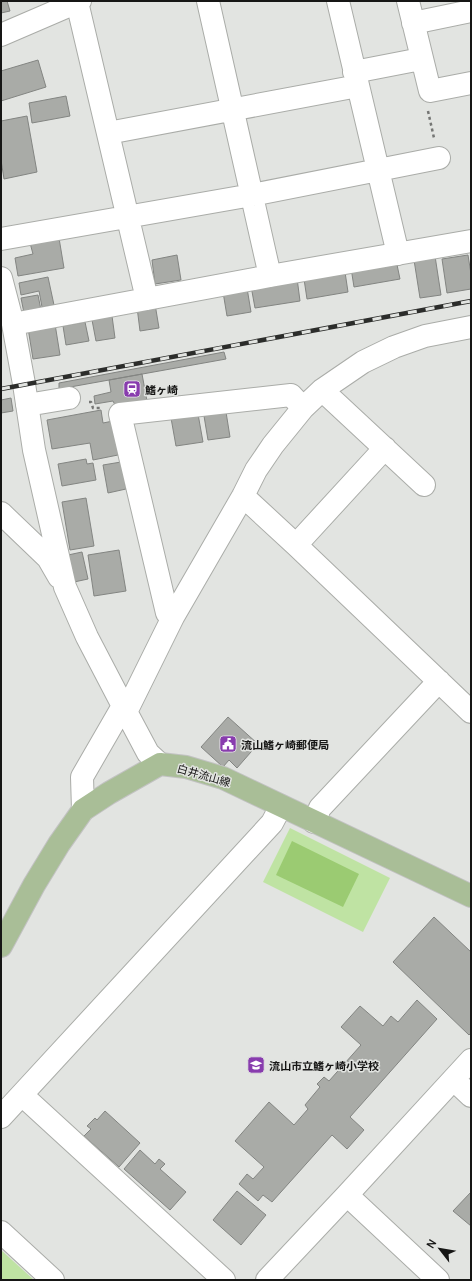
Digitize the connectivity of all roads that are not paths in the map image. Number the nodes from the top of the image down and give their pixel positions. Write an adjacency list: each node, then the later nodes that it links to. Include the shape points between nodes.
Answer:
1 (208, 1): 11 (street)
2 (338, 1): 9 (street)
3 (408, 1): 6 (street)
4 (67, 4): 7 (street); 12 (street)
5 (471, 11): 6 (street)
6 (413, 23): 8 (street)
7 (1, 35)
8 (421, 59): 9 (street); 10 (street, via 430,91)
9 (356, 80): 11 (street); 14 (street)
10 (471, 83)
11 (232, 110): 12 (street); 15 (street)
12 (108, 133): 16 (street)
13 (439, 158): 14 (street)
14 (378, 170): 15 (street); 19 (street)
15 (252, 195): 16 (street); 20 (street)
16 (128, 217): 17 (street); 22 (street)
17 (1, 239)
18 (471, 241): 19 (street)
19 (398, 254): 20 (street)
20 (270, 276): 22 (street)
21 (1, 278): 23 (street)
22 (147, 299): 23 (street)
23 (13, 324): 26 (street)
24 (471, 327): 25 (street, via 425,336 394,347 364,362)
25 (322, 390): 28 (street); 29 (street)
26 (26, 394): 27 (street); 34 (street, via 34,450)
27 (69, 398)
28 (303, 408): 31 (street, via 273,444); 35 (street, via 291,395 120,414 167,613)
29 (385, 448): 30 (street); 33 (street)
30 (424, 485)
31 (243, 496): 33 (street); 35 (street)
32 (1, 513): 34 (street, via 48,558)
33 (296, 545): 36 (street)
34 (65, 587): 37 (street)
35 (173, 617): 37 (street)
36 (439, 682): 38 (street); 42 (street, via 320,808)
37 (124, 709): 39 (street, via 148,753); 41 (street, via 82,778)
38 (471, 712)
39 (160, 764): 40 (main road, 白井流山線, via 186,767 224,778); 41 (main road, via 109,792)
40 (281, 806): 42 (main road, 白井流山線); 47 (street, via 272,823)
41 (83, 810): 44 (main road, via 34,885)
42 (314, 822): 43 (main road, 白井流山線)
43 (471, 896)
44 (1, 946)
45 (471, 1060): 46 (street)
46 (454, 1080): 48 (street); 50 (street)
47 (22, 1095): 49 (street); 53 (street)
48 (471, 1096)
49 (1, 1118)
50 (347, 1196): 54 (street); 55 (street)
51 (1, 1232): 52 (street)
52 (53, 1280)
53 (224, 1280)
54 (267, 1280)
55 (438, 1280)

